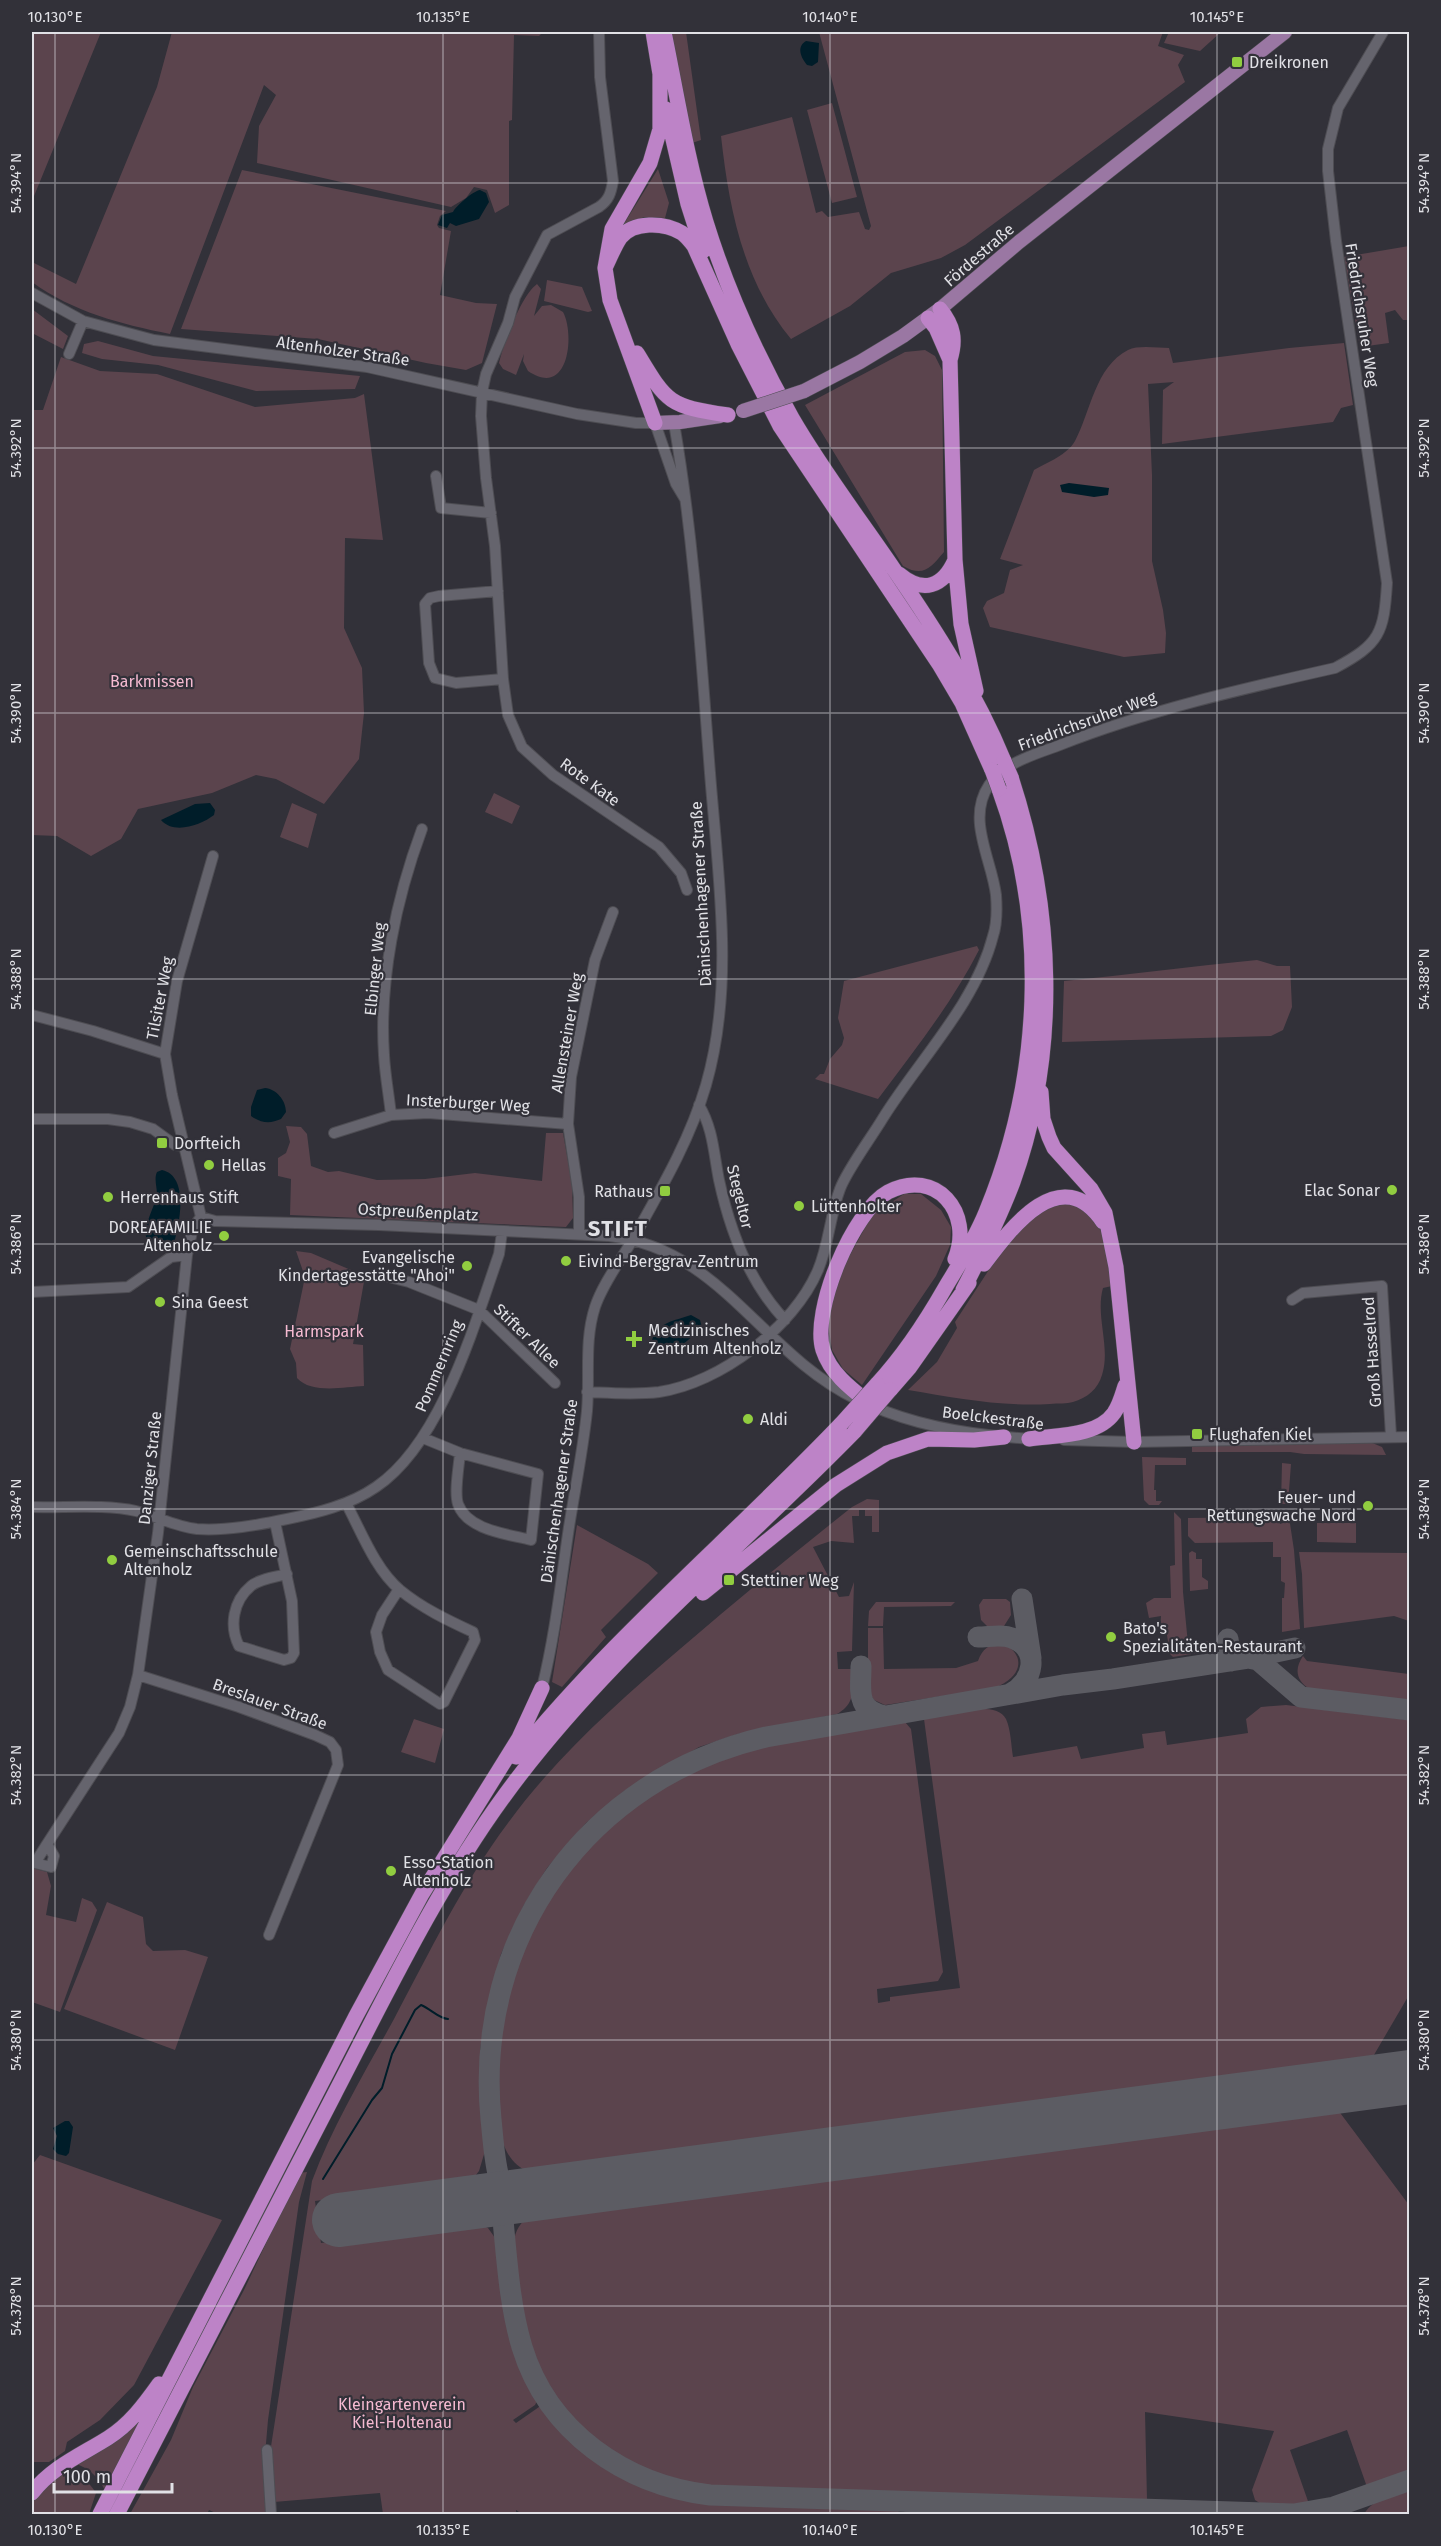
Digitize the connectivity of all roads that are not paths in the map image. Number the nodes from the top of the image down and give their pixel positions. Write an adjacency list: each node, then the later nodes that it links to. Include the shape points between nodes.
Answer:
1 (599, 32): 14 (street, Rote Kate, via 600,76 613,181 610,194 607,202 547,236 515,297)
2 (653, 32): 6 (highway)
3 (664, 32): 23 (highway, via 696,183 740,315 806,442)
4 (1285, 32): 9 (main road, Fördestraße)
5 (1383, 32): 53 (street, Friedrichsruher Weg, via 1338,108 1328,160 1336,241 1387,583 1386,612 1380,632 1360,655 1335,668 1165,709 1083,736 1019,761 989,785 981,810 980,834 996,893 996,919 981,971 840,1186 818,1269)
6 (660, 72): 7 (highway, via 660,129 650,163 612,229); 12 (highway, via 688,204)
7 (605, 268): 11 (highway); 12 (highway, via 621,237 633,228 650,224 683,233 694,246)
8 (32, 293): 10 (street, Altenholzer Straße)
9 (934, 313): 16 (main road, Fördestraße, bridge, via 903,336 804,391); 22 (highway, via 949,320 953,332 950,360)
10 (83, 321): 13 (street); 14 (street, Altenholzer Straße, via 154,340 367,367)
11 (619, 325): 15 (highway); 17 (highway)
12 (738, 344): 27 (highway, via 795,450 939,664)
13 (69, 354)
14 (482, 392): 17 (street, Altenholzer Straße, via 577,414); 21 (street, Rote Kate)
15 (660, 392): 16 (highway, via 678,404); 17 (highway, via 661,405)
16 (735, 413): 18 (main road, Fördestraße)
17 (655, 423): 18 (main road, Fördestraße); 20 (street, Dänischenhagener Straße)
18 (674, 423): 20 (street, Dänischenhagener Straße)
19 (436, 476): 21 (street, via 441,508)
20 (685, 499): 35 (street, Dänischenhagener Straße, via 695,570 723,955 720,1015)
21 (491, 513): 24 (street, Rote Kate)
22 (955, 560): 23 (highway, via 940,582 927,585 913,584); 26 (highway, via 961,624)
23 (894, 570): 26 (highway)
24 (498, 591): 25 (street, Rote Kate); 25 (street, via 439,596 425,604 429,663 435,678 456,683)
25 (503, 679): 30 (street, Rote Kate, via 508,714 522,747 553,775 659,847 681,873)
26 (979, 703): 27 (highway)
27 (998, 765): 34 (highway, bridge, via 1011,777 1026,824 1044,922 1047,981); 48 (highway, bridge, via 999,789 1013,833 1029,915 1029,1046 1000,1174 981,1222)
28 (422, 829): 36 (street, Elbinger Weg, via 397,908 387,982 384,1057)
29 (213, 856): 33 (street, Tilsiter Weg, via 177,981)
30 (687, 890)
31 (613, 912): 38 (street, Allensteiner Weg, via 595,960 571,1077)
32 (32, 1015): 33 (street)
33 (165, 1054): 40 (street, Tilsiter Weg)
34 (1040, 1070): 44 (highway, via 1048,1137 1097,1197); 49 (highway, via 1026,1141 1013,1182)
35 (699, 1105): 45 (street, Dänischenhagener Straße, via 664,1185); 53 (street, Stegeltor, via 708,1119 724,1203 740,1255)
36 (391, 1115): 38 (street, Insterburger Weg, via 439,1113); 39 (street, Insterburger Weg)
37 (32, 1119): 40 (street, via 130,1122)
38 (568, 1124): 43 (street, Allensteiner Weg, via 579,1197)
39 (334, 1133)
40 (184, 1146): 41 (street, Tilsiter Weg)
41 (201, 1217): 42 (street, Ostpreußenplatz, via 215,1221); 46 (street, Danziger Straße, via 193,1227)
42 (502, 1232): 43 (street, Ostpreußenplatz); 52 (street, Pommernring, via 499,1254)
43 (579, 1234): 45 (street, Ostpreußenplatz)
44 (1111, 1238): 49 (highway, via 1097,1214 1082,1202 1060,1198 1043,1202 1014,1226); 56 (highway)
45 (633, 1239): 54 (street, Boelckestraße, via 664,1250 704,1273); 58 (street, Dänischenhagener Straße, via 596,1306 588,1339)
46 (187, 1255): 50 (street, via 171,1257 128,1287); 69 (street, Danziger Straße)
47 (377, 1274): 52 (street, Stifter Allee, via 409,1282)
48 (946, 1287): 57 (highway); 59 (highway, via 960,1242 960,1224 954,1207 939,1193 920,1186 897,1188 881,1197 848,1244 828,1288 820,1319 820,1340 828,1363)
49 (963, 1290): 57 (highway, via 910,1367)
50 (32, 1292)
51 (1292, 1300): 60 (street, Groß Hasselrod, via 1303,1293 1382,1286)
52 (479, 1310): 55 (street, Stifter Allee); 63 (street, Pommernring, via 445,1397)
53 (785, 1320): 54 (street, Friedrichsruher Weg)
54 (770, 1336): 58 (street, Friedrichsruher Weg, via 697,1381 658,1392); 59 (street, Boelckestraße, via 826,1383)
55 (555, 1383)
56 (1126, 1383): 64 (highway, via 1115,1411 1098,1426); 65 (highway)
57 (884, 1387): 73 (highway, bridge, via 855,1431); 76 (highway, bridge, via 841,1424 602,1658)
58 (588, 1392): 75 (street, Dänischenhagener Straße)
59 (874, 1407): 61 (street, Boelckestraße, via 942,1428)
60 (1391, 1436): 62 (street, Boelckestraße); 65 (street, Boelckestraße)
61 (1004, 1437): 64 (street, Boelckestraße); 73 (highway, via 942,1438 887,1453 836,1485 666,1626)
62 (1410, 1437)
63 (423, 1438): 66 (street); 67 (street, Pommernring, via 377,1486)
64 (1029, 1439): 65 (street, Boelckestraße)
65 (1134, 1442)
66 (460, 1453): 66 (street, via 538,1474 531,1540 490,1530 464,1515 457,1502)
67 (346, 1503): 70 (street, Pommernring); 72 (street, via 386,1575)
68 (32, 1507): 69 (street, Pommernring, via 127,1510)
69 (159, 1518): 70 (street, Pommernring, via 197,1529); 74 (street, Danziger Straße)
70 (275, 1522): 71 (street)
71 (287, 1574): 71 (street, via 292,1601 291,1658 284,1660 239,1646 233,1634 233,1617 241,1598 252,1584)
72 (399, 1589): 72 (street, via 475,1635 459,1676 440,1704 388,1670 380,1652 376,1632)
73 (638, 1643): 83 (highway, via 535,1755 451,1877 392,1980)
74 (138, 1675): 77 (street, Danziger Straße, via 130,1707 114,1743); 78 (street, Breslauer Straße, via 310,1732 336,1750 338,1765)
75 (542, 1688): 76 (highway, via 529,1720)
76 (483, 1799): 79 (highway, via 398,1936)
77 (47, 1844)
78 (269, 1935)
79 (183, 2350): 81 (highway, via 138,2413 108,2438 59,2467); 82 (highway)
80 (267, 2450): 84 (street)
81 (32, 2493)
82 (100, 2514)
83 (117, 2514)
84 (271, 2514)

